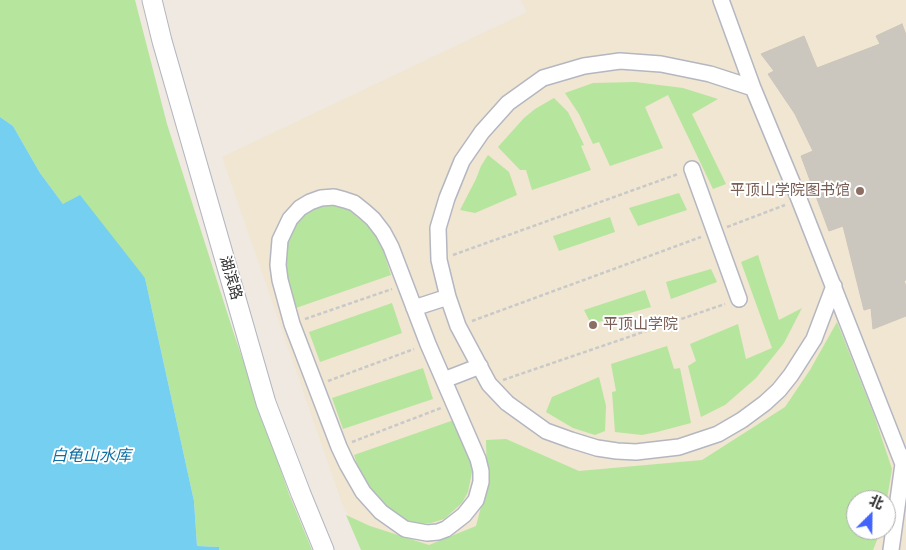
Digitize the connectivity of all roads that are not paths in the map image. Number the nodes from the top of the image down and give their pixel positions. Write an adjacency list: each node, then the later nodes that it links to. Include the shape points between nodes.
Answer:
1 (152, 0): 12 (street, 湖滨路, via 266,403)
2 (721, 0): 3 (street)
3 (753, 88): 5 (street); 6 (street, via 710,74 661,64 620,61 584,66 543,78 508,103 462,161 438,228 440,260)
4 (692, 169): 7 (street)
5 (834, 286): 9 (street, via 814,339 779,390 734,425 679,447 617,451 597,448 546,431 507,403 490,384); 11 (street)
6 (448, 296): 8 (street); 9 (street, via 458,326)
7 (740, 299)
8 (414, 308): 10 (street); 10 (street, via 383,232 354,203 334,197 320,198 300,208 290,218 280,240 280,280 292,324 339,447 363,492 381,512 405,529 427,534 446,529 464,515 476,500 481,482 478,459)
9 (480, 366): 10 (street)
10 (444, 380)
11 (905, 460): 13 (street)
12 (324, 550)
13 (891, 550)

